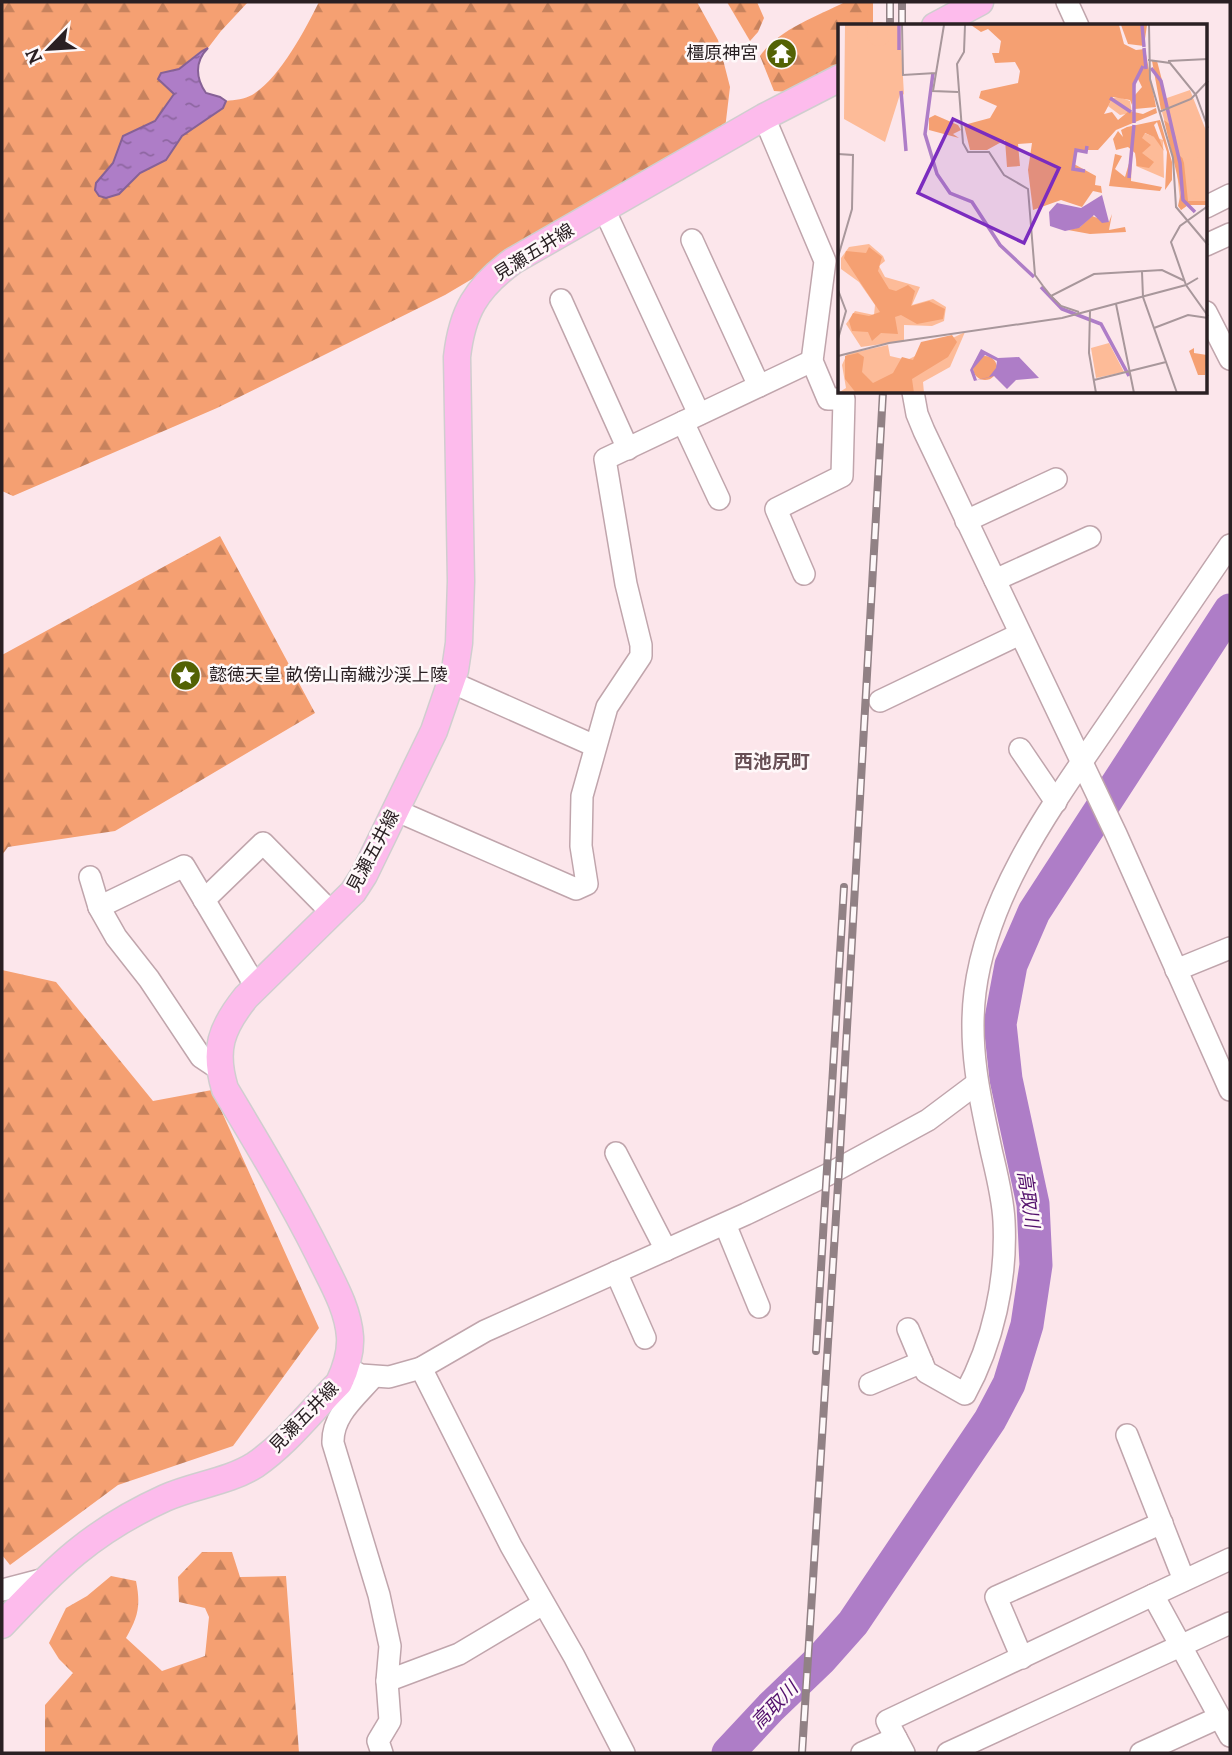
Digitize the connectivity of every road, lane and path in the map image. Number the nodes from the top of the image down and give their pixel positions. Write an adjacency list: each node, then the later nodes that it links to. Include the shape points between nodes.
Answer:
1 (980, 2): 3 (main road)
2 (1067, 2): 4 (street)
3 (939, 24)
4 (1076, 24)
5 (838, 79): 6 (main road, 見瀬五井線)
6 (764, 117): 9 (main road, 見瀬五井線); 16 (street, via 825,261)
7 (1230, 195): 8 (street)
8 (1208, 206)
9 (604, 209): 19 (street); 29 (main road, 見瀬五井線, via 493,275 478,291 463,325 457,357 461,593 459,643)
10 (1230, 234): 12 (street)
11 (692, 240): 17 (street)
12 (1208, 245)
13 (561, 300): 20 (street)
14 (1208, 316): 15 (street)
15 (1230, 359)
16 (812, 361): 17 (street); 26 (street, via 828,399 844,399 842,476 776,509)
17 (759, 386): 19 (street)
18 (914, 394): 23 (street, via 917,414)
19 (691, 418): 20 (street); 22 (street)
20 (628, 449): 31 (street, via 605,459 641,656 607,706)
21 (1056, 479): 23 (street)
22 (719, 499)
23 (966, 521): 27 (street)
24 (1090, 537): 27 (street)
25 (1230, 545): 33 (street)
26 (804, 574)
27 (995, 580): 28 (street)
28 (1020, 634): 30 (street); 33 (street)
29 (451, 682): 31 (street); 35 (main road, 見瀬五井線, via 434,731)
30 (880, 701)
31 (596, 746): 35 (street, via 580,821 587,884 576,889)
32 (1020, 749): 34 (street)
33 (1085, 771): 34 (street); 41 (street)
34 (1056, 802): 44 (street, via 1005,891 986,941 975,990 972,1041)
35 (395, 810): 39 (main road, 見瀬五井線, via 364,875)
36 (90, 877): 38 (street)
37 (204, 900): 38 (street, via 184,866); 39 (street, via 263,843); 42 (street)
38 (99, 907): 43 (street, via 201,1057)
39 (333, 914): 42 (main road, 見瀬五井線)
40 (1230, 948): 41 (street)
41 (1177, 970): 45 (street)
42 (256, 987): 43 (main road, 見瀬五井線, via 230,1017 219,1050)
43 (219, 1069): 54 (main road, 見瀬五井線, via 225,1088 298,1214 339,1297 350,1337)
44 (976, 1084): 47 (street, via 904,1134); 53 (street, via 1004,1220 997,1304 988,1343 965,1394 926,1372)
45 (1230, 1090)
46 (616, 1153): 48 (street)
47 (724, 1224): 48 (street); 50 (street)
48 (666, 1250): 49 (street)
49 (616, 1272): 52 (street); 55 (street, via 485,1331)
50 (758, 1307)
51 (908, 1329): 53 (street)
52 (645, 1338)
53 (922, 1362): 57 (street)
54 (346, 1368): 56 (street); 61 (main road, 見瀬五井線, via 339,1383 271,1454 234,1475 138,1511 83,1545)
55 (421, 1368): 56 (street); 65 (street)
56 (373, 1377): 70 (street, via 332,1429 379,1595 390,1646)
57 (870, 1384)
58 (1127, 1435): 59 (street)
59 (1162, 1523): 62 (street); 69 (street, via 996,1597)
60 (1230, 1559): 62 (street)
61 (45, 1579): 63 (street); 67 (main road, 見瀬五井線)
62 (1184, 1580): 64 (street)
63 (2, 1590)
64 (1153, 1595): 68 (street); 69 (street)
65 (543, 1604): 70 (street, via 459,1654); 74 (street)
66 (1230, 1623): 68 (street)
67 (2, 1625)
68 (1181, 1646): 71 (street); 76 (street)
69 (1022, 1658): 72 (street, via 887,1721)
70 (387, 1681): 73 (street, via 390,1721 377,1741)
71 (1225, 1726): 77 (street)
72 (900, 1746): 75 (street)
73 (382, 1753)
74 (624, 1753)
75 (862, 1753)
76 (948, 1753)
77 (1141, 1753)

